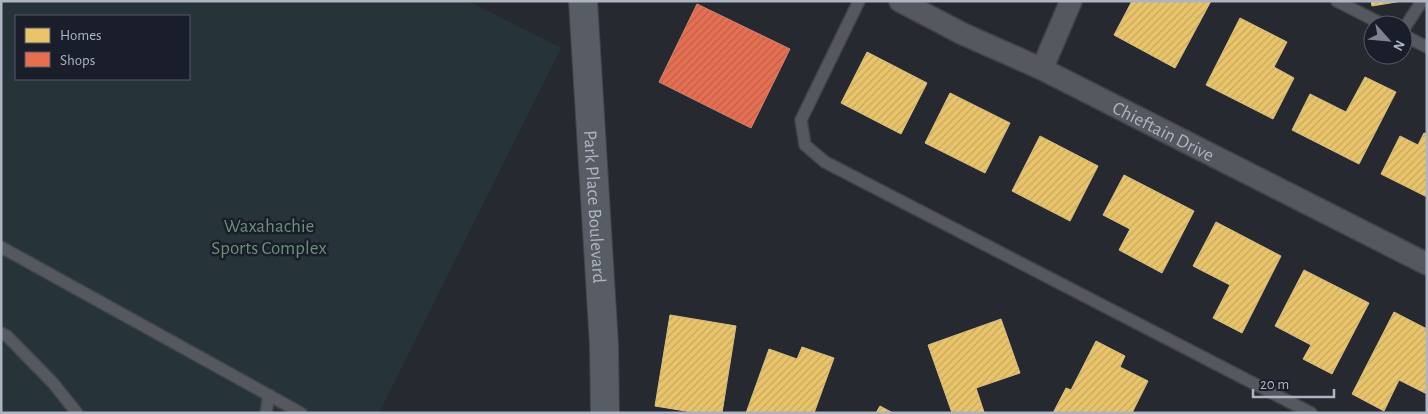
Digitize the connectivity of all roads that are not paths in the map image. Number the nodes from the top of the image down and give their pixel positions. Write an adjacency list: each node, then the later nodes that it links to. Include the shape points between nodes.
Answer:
1 (584, 1): 19 (street, Park Place Boulevard)
2 (859, 1): 20 (lane, via 801,120 805,145 825,162)
3 (900, 1): 11 (street, Chieftain Drive, via 963,34)
4 (1071, 1): 11 (street)
5 (1337, 1): 7 (lane)
6 (1422, 1): 8 (lane)
7 (1364, 15)
8 (1413, 15)
9 (1413, 40): 10 (lane)
10 (1427, 47)
11 (1042, 69): 13 (street, Chieftain Drive)
12 (1, 247): 15 (lane)
13 (1427, 264)
14 (1, 333): 16 (lane, via 53,383)
15 (269, 395): 17 (lane); 18 (lane)
16 (77, 413)
17 (266, 413)
18 (301, 413)
19 (606, 413)
20 (1311, 413)

